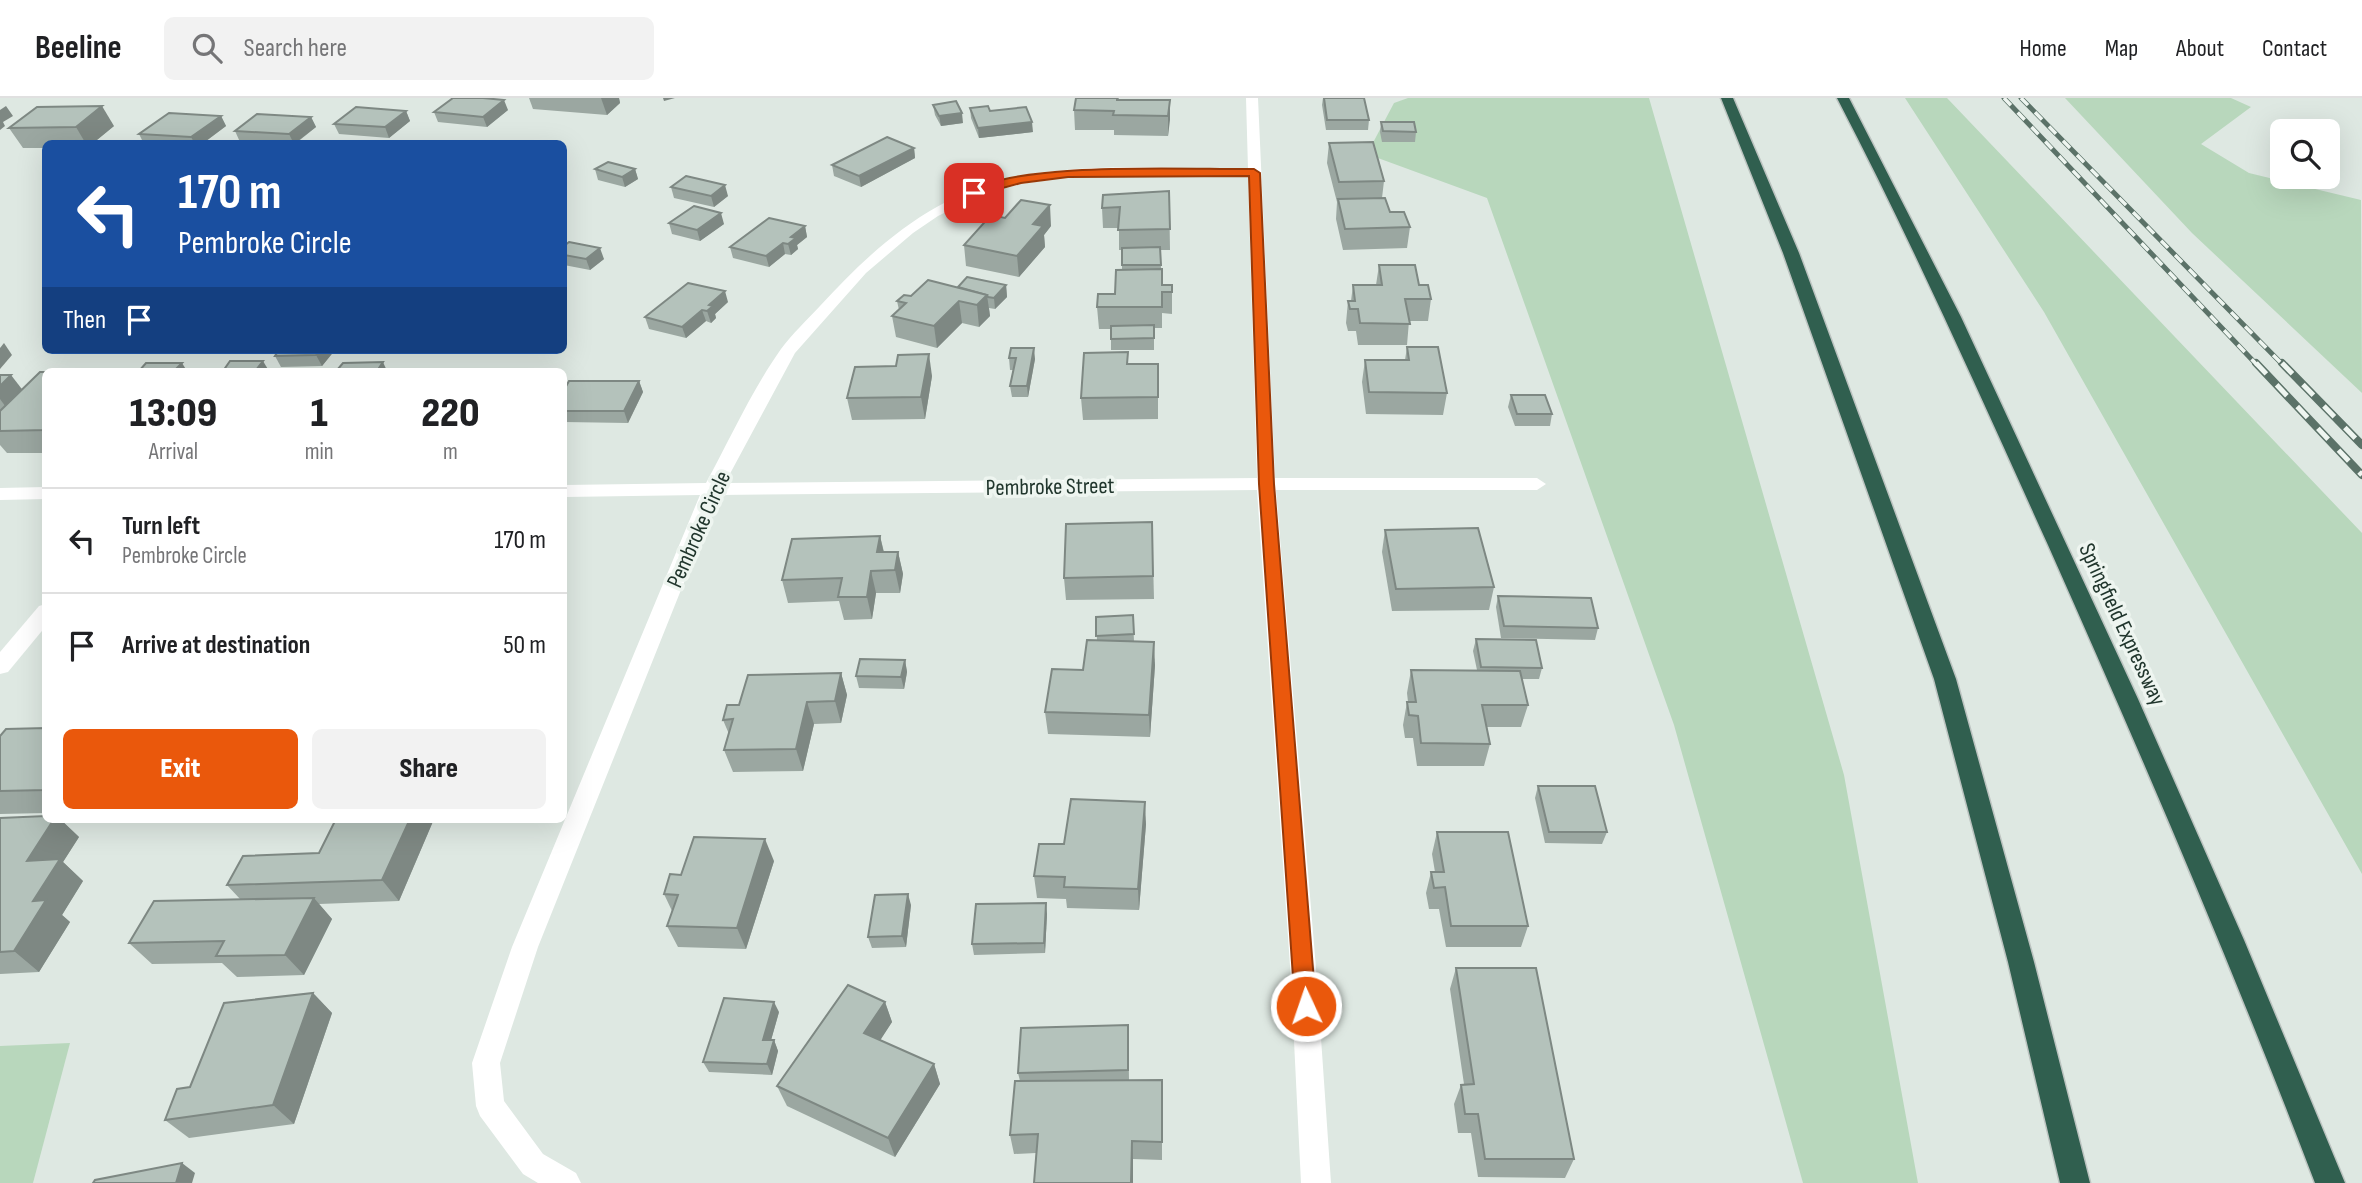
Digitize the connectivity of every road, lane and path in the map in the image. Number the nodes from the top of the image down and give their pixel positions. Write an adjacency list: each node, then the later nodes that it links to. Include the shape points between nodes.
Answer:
1 (1252, 98): 4 (street)
2 (1727, 98): 15 (highway, via 1791,253 1945,679)
3 (1843, 98): 16 (highway, Springfield Expressway, via 1898,199 2126,693 2207,878)
4 (1254, 173): 5 (street); 8 (street, Pembroke Circle, via 1044,176 974,193 933,213 861,270 788,351)
5 (1266, 484): 6 (street, Pembroke Street); 8 (street, Pembroke Street); 14 (street)
6 (1537, 484)
7 (567, 491): 8 (street, Pembroke Street)
8 (712, 491): 13 (street, Pembroke Circle, via 525,947 486,1063 491,1106 533,1164)
9 (42, 493): 10 (street)
10 (0, 494)
11 (42, 616): 12 (street)
12 (0, 666)
13 (566, 1183)
14 (1316, 1183)
15 (2075, 1183)
16 (2330, 1183)

